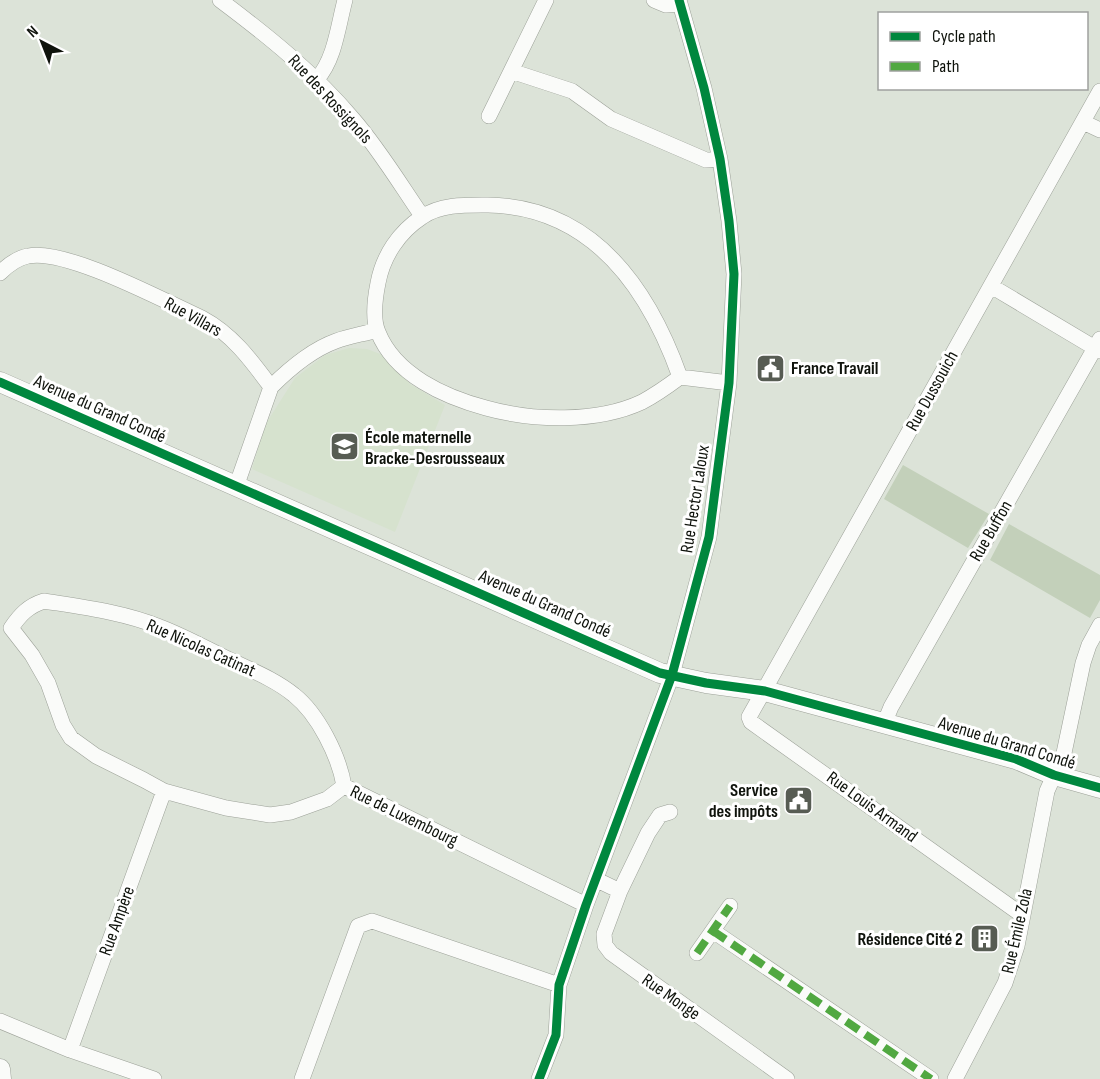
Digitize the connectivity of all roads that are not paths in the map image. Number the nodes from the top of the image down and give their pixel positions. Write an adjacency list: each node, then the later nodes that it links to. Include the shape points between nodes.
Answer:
1 (220, 0): 7 (street, Rue des Rossignols)
2 (345, 0): 7 (street, via 330,58)
3 (546, 0): 6 (street)
4 (654, 0): 5 (street, via 666,5)
5 (680, 2): 12 (street, Rue Hector Laloux)
6 (511, 71): 9 (street); 12 (street, via 572,91 611,119 706,160)
7 (317, 79): 13 (street, Rue des Rossignols, via 355,120)
8 (1100, 91): 10 (street, Rue Dussouich)
9 (489, 116)
10 (1083, 122): 11 (street); 15 (street, Rue Dussouich)
11 (1100, 130)
12 (720, 159): 20 (street, Rue Hector Laloux, via 734,274)
13 (422, 216): 16 (street, via 405,230 383,261 376,292); 18 (street, via 453,206 499,205 539,212 568,225 611,257 641,293)
14 (0, 273): 21 (street, Rue Villars, via 16,261 36,255 72,261 104,274 213,324 237,344)
15 (991, 286): 17 (street); 26 (street, Rue Dussouich)
16 (377, 330): 18 (street, via 385,346 420,381 462,401 516,415 566,418 615,411 640,402); 21 (street, via 320,348)
17 (1098, 346): 27 (street, Rue Buffon)
18 (680, 377): 20 (street)
19 (0, 382): 22 (street, Avenue du Grand Condé)
20 (729, 383): 25 (street, Rue Hector Laloux, via 709,537)
21 (271, 387): 22 (street)
22 (236, 487): 25 (street, Avenue du Grand Condé)
23 (1100, 625): 28 (street, Rue Émile Zola, via 1083,663 1064,753)
24 (5, 629): 29 (street, Rue Nicolas Catinat, via 20,614 44,601 159,626 254,671 294,695 322,730); 31 (street, Rue de Luxembourg, via 32,655 71,738 96,756)
25 (672, 675): 26 (street, Avenue du Grand Condé); 33 (street, Rue Hector Laloux)
26 (765, 691): 27 (street, Avenue du Grand Condé); 37 (street, Rue Louis Armand, via 748,717 751,722)
27 (884, 724): 28 (street, Avenue du Grand Condé, via 1016,759)
28 (1054, 775): 30 (street, Avenue du Grand Condé); 37 (street, Rue Émile Zola, via 1047,791)
29 (344, 786): 31 (street, Rue de Luxembourg, via 327,799 291,812 270,814 226,808); 35 (street, Rue de Luxembourg)
30 (1100, 788)
31 (164, 791): 42 (street, Rue Ampère)
32 (670, 812): 34 (street, Rue Monge, via 660,815 648,832)
33 (597, 880): 34 (street); 35 (street, Rue Hector Laloux)
34 (620, 891): 49 (street, Rue Monge, via 604,934 604,945 610,953)
35 (586, 904): 40 (street, Rue Hector Laloux)
36 (730, 906): 38 (street)
37 (1022, 915): 44 (street, Rue Émile Zola, via 1005,983)
38 (712, 931): 39 (street); 50 (street)
39 (697, 953)
40 (559, 986): 47 (street, via 372,921 358,926); 48 (street, Rue Hector Laloux, via 556,1035)
41 (0, 1022): 42 (street)
42 (70, 1050): 46 (street)
43 (0, 1069): 45 (street)
44 (957, 1078)
45 (1, 1079)
46 (154, 1079)
47 (302, 1079)
48 (539, 1079)
49 (787, 1079)
50 (931, 1079)

